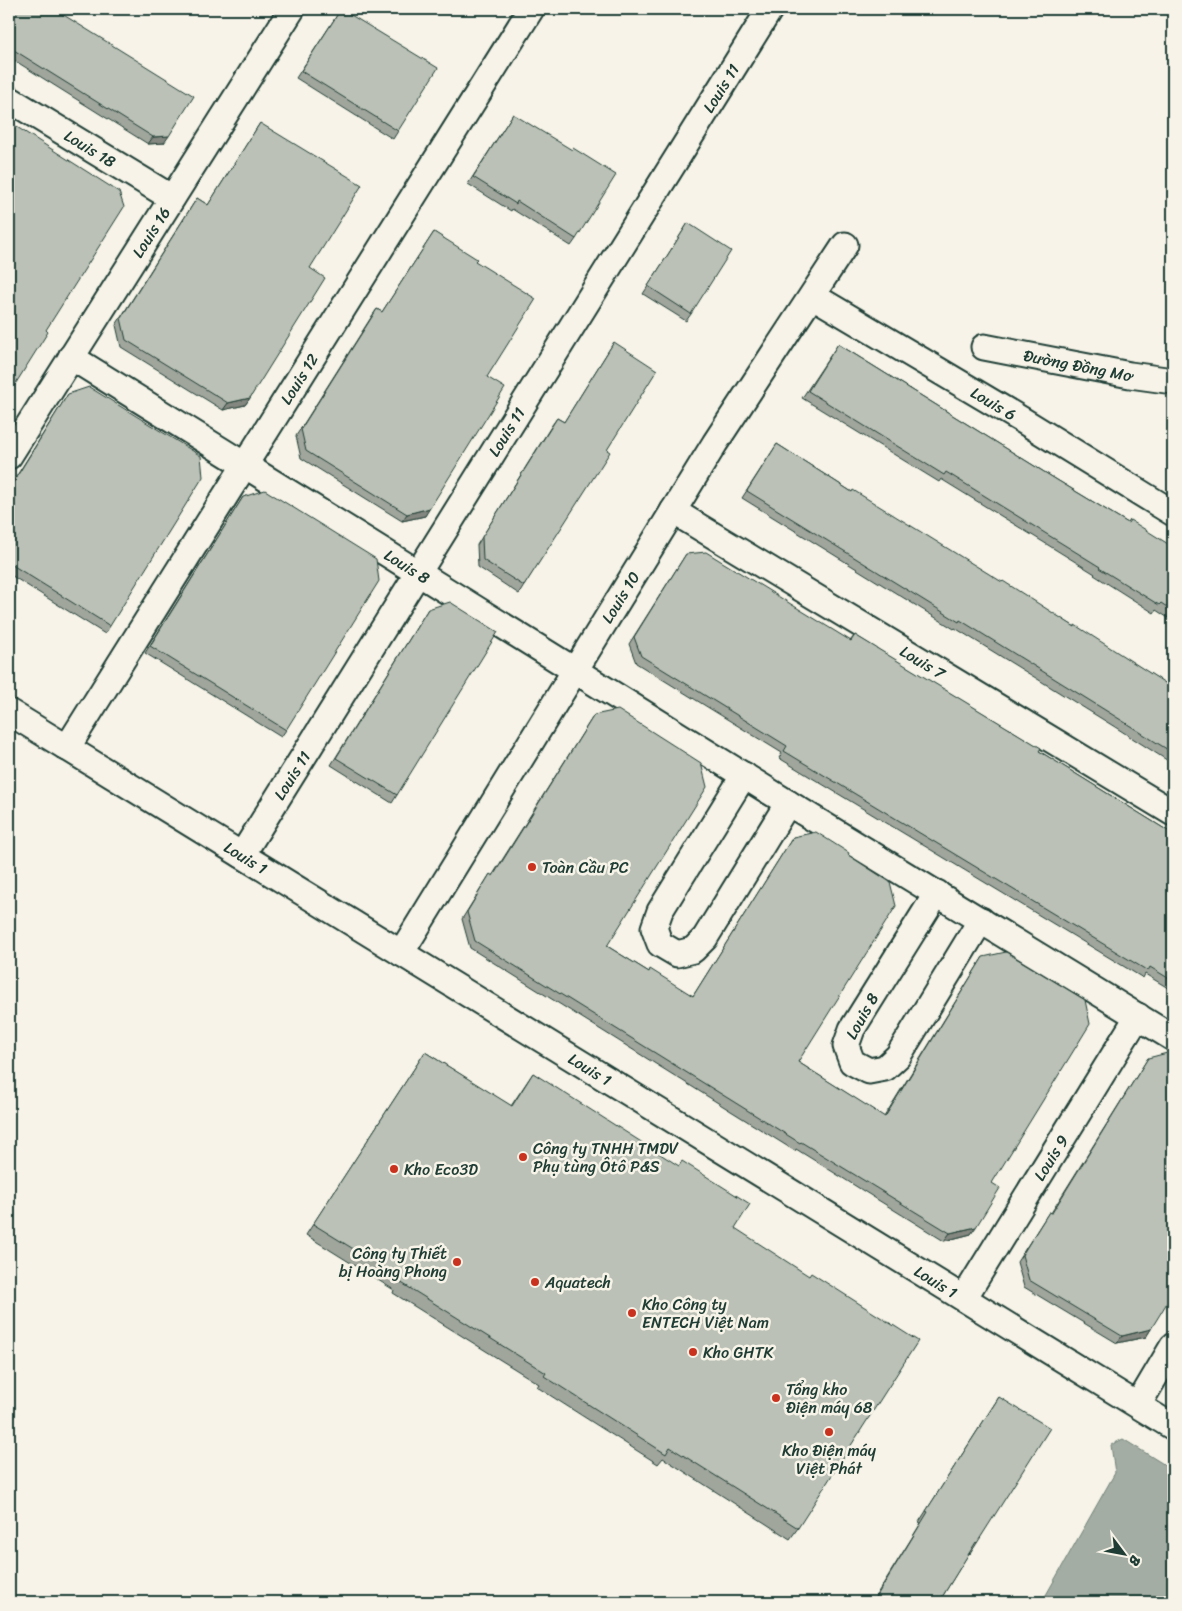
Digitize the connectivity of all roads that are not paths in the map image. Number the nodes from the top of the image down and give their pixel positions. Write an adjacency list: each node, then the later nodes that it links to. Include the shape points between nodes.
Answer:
1 (292, 9): 5 (street, Louis 16)
2 (531, 9): 12 (street, Louis 12)
3 (770, 9): 15 (street, Louis 11)
4 (9, 100): 5 (street, Louis 18)
5 (172, 198): 9 (street, Louis 16)
6 (845, 245): 7 (street, Louis 10)
7 (812, 296): 13 (street, Louis 10); 14 (street, Louis 6)
8 (984, 347): 10 (street, Đường Đồng Mơ)
9 (71, 357): 11 (street, Louis 16); 12 (street, Louis 8)
10 (1173, 382)
11 (9, 456)
12 (246, 464): 15 (street, Louis 8); 18 (street, Louis 12)
13 (673, 511): 16 (street, Louis 10); 21 (street, Louis 7)
14 (1173, 513)
15 (418, 571): 16 (street, Louis 8); 22 (street, Louis 11)
16 (575, 670): 19 (street, Louis 8); 25 (street, Louis 10)
17 (9, 712): 18 (street, Louis 1)
18 (67, 748): 22 (street, Louis 1)
19 (744, 775): 20 (street, Louis 8); 20 (street, via 660,911 654,928 660,944 677,954 693,950 705,938)
20 (788, 802): 23 (street, Louis 8)
21 (1173, 813)
22 (242, 855): 25 (street, Louis 1)
23 (937, 893): 24 (street, Louis 8); 24 (street, Louis 8, via 852,1029 846,1046 852,1062 869,1072 885,1068 898,1056)
24 (981, 920): 26 (street, Louis 8)
25 (401, 953): 28 (street, Louis 1)
26 (1138, 1016): 27 (street, Louis 8); 28 (street, Louis 9)
27 (1173, 1038)
28 (964, 1298): 30 (street, Louis 1)
29 (1173, 1346): 30 (street)
30 (1138, 1405): 31 (street, Louis 1)
31 (1173, 1427)

